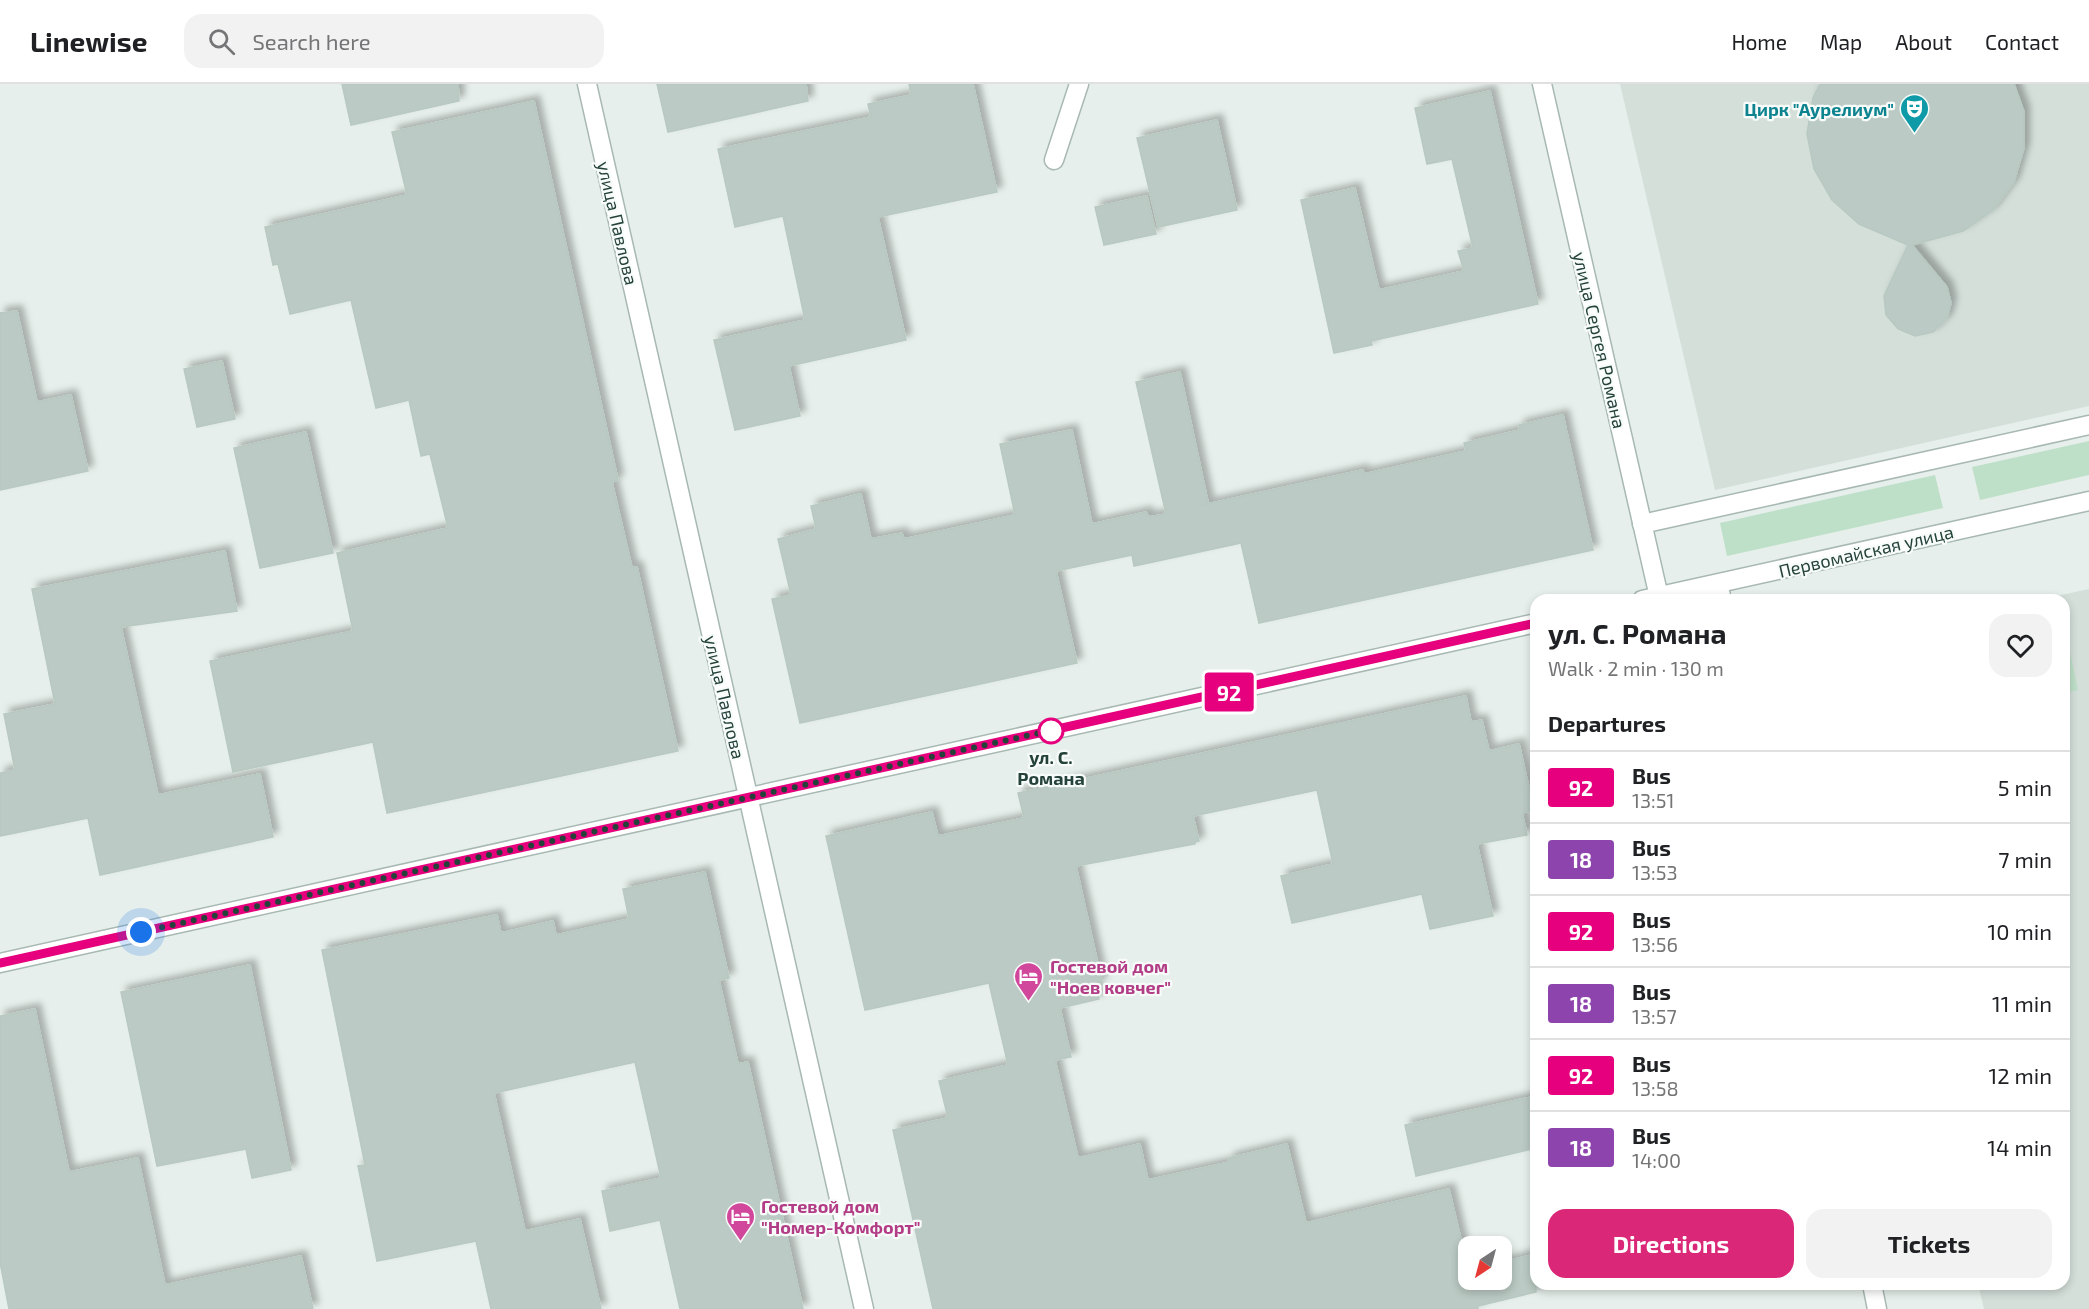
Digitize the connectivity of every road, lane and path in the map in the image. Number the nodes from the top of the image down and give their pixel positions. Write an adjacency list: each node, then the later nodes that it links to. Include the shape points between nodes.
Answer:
1 (587, 84): 12 (street, улица Павлова)
2 (1079, 84): 4 (street)
3 (1542, 84): 7 (street, улица Сергея Романа)
4 (1054, 160)
5 (2089, 425): 7 (street)
6 (2089, 501): 8 (street, Первомайская улица)
7 (1642, 524): 9 (street, улица Сергея Романа)
8 (1720, 592): 10 (street, Первомайская улица)
9 (1651, 594)
10 (1697, 594)
11 (1530, 624): 12 (street)
12 (748, 798): 13 (street); 15 (street, улица Павлова)
13 (0, 963)
14 (1873, 1290): 16 (street)
15 (864, 1309)
16 (1877, 1309)

